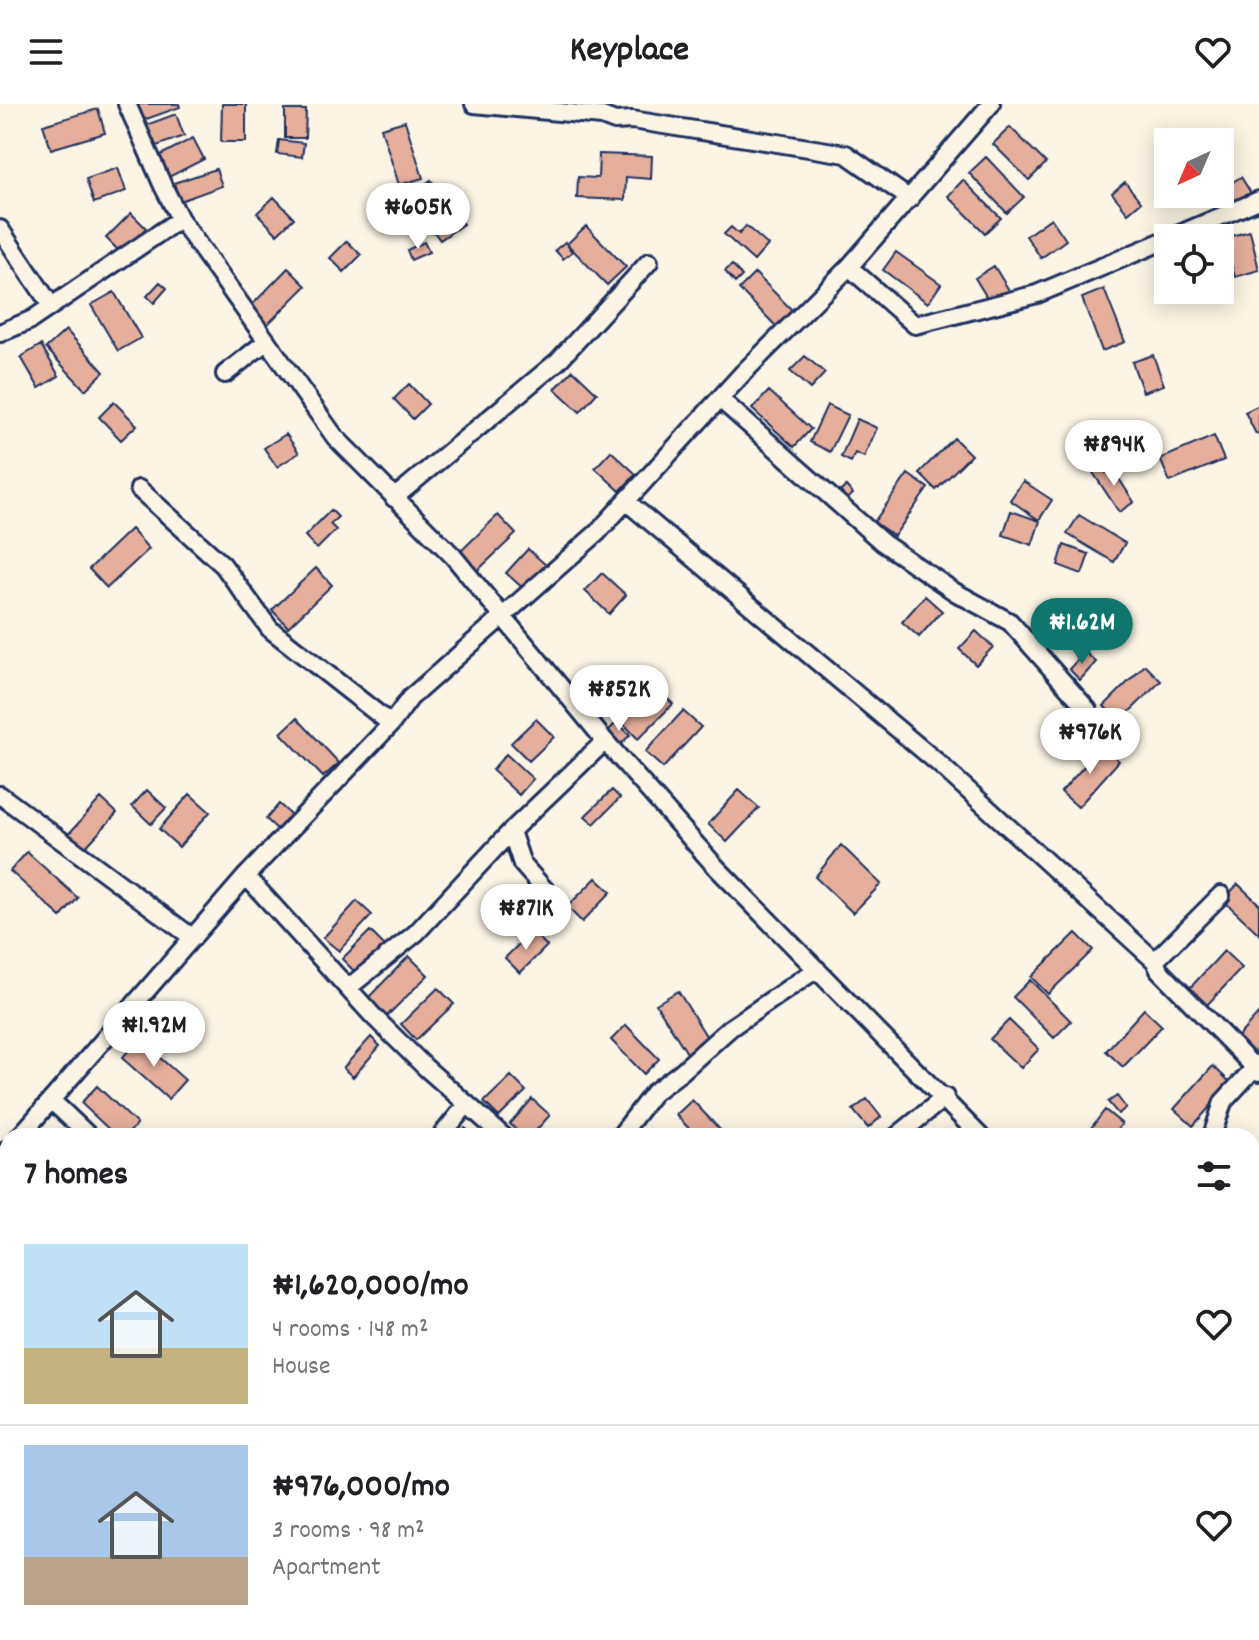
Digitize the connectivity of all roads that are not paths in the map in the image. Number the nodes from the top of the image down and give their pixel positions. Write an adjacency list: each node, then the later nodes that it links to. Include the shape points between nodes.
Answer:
1 (127, 104): 8 (street)
2 (474, 104): 4 (street)
3 (991, 104): 6 (street)
4 (603, 110): 5 (street, via 615,121)
5 (633, 112): 6 (street, via 846,154)
6 (910, 199): 13 (street)
7 (1259, 200): 9 (street)
8 (180, 219): 14 (street); 16 (street)
9 (1202, 224)
10 (0, 229): 14 (street)
11 (1154, 244): 13 (street, via 1037,294 915,325)
12 (649, 262): 20 (street, via 558,361)
13 (849, 267): 18 (street)
14 (50, 304): 15 (street, via 31,320)
15 (0, 333)
16 (267, 341): 17 (street); 20 (street, via 335,437)
17 (225, 374)
18 (720, 399): 21 (street); 23 (street, via 883,543 1010,622)
19 (139, 489): 24 (street, via 223,565 270,629)
20 (394, 498): 22 (street, via 453,556)
21 (627, 502): 22 (street); 32 (street, via 937,762)
22 (502, 619): 24 (street, via 410,698); 25 (street)
23 (1088, 710)
24 (391, 724): 28 (street)
25 (605, 741): 27 (street); 33 (street, via 715,866)
26 (0, 795): 31 (street)
27 (511, 831): 29 (street, via 522,864); 34 (street, via 416,933)
28 (246, 876): 31 (street); 34 (street)
29 (546, 891)
30 (1221, 895): 32 (street)
31 (193, 938): 37 (street)
32 (1155, 961): 35 (street)
33 (817, 969): 36 (street); 43 (street, via 730,1028 653,1093)
34 (348, 988): 38 (street)
35 (1257, 1068): 46 (street, via 1223,1102)
36 (945, 1097): 44 (street); 45 (street)
37 (51, 1100): 39 (street); 40 (street)
38 (467, 1104): 41 (street); 42 (street)
39 (27, 1128)
40 (81, 1128)
41 (448, 1128)
42 (494, 1128)
43 (626, 1128)
44 (907, 1128)
45 (973, 1128)
46 (1215, 1128)

